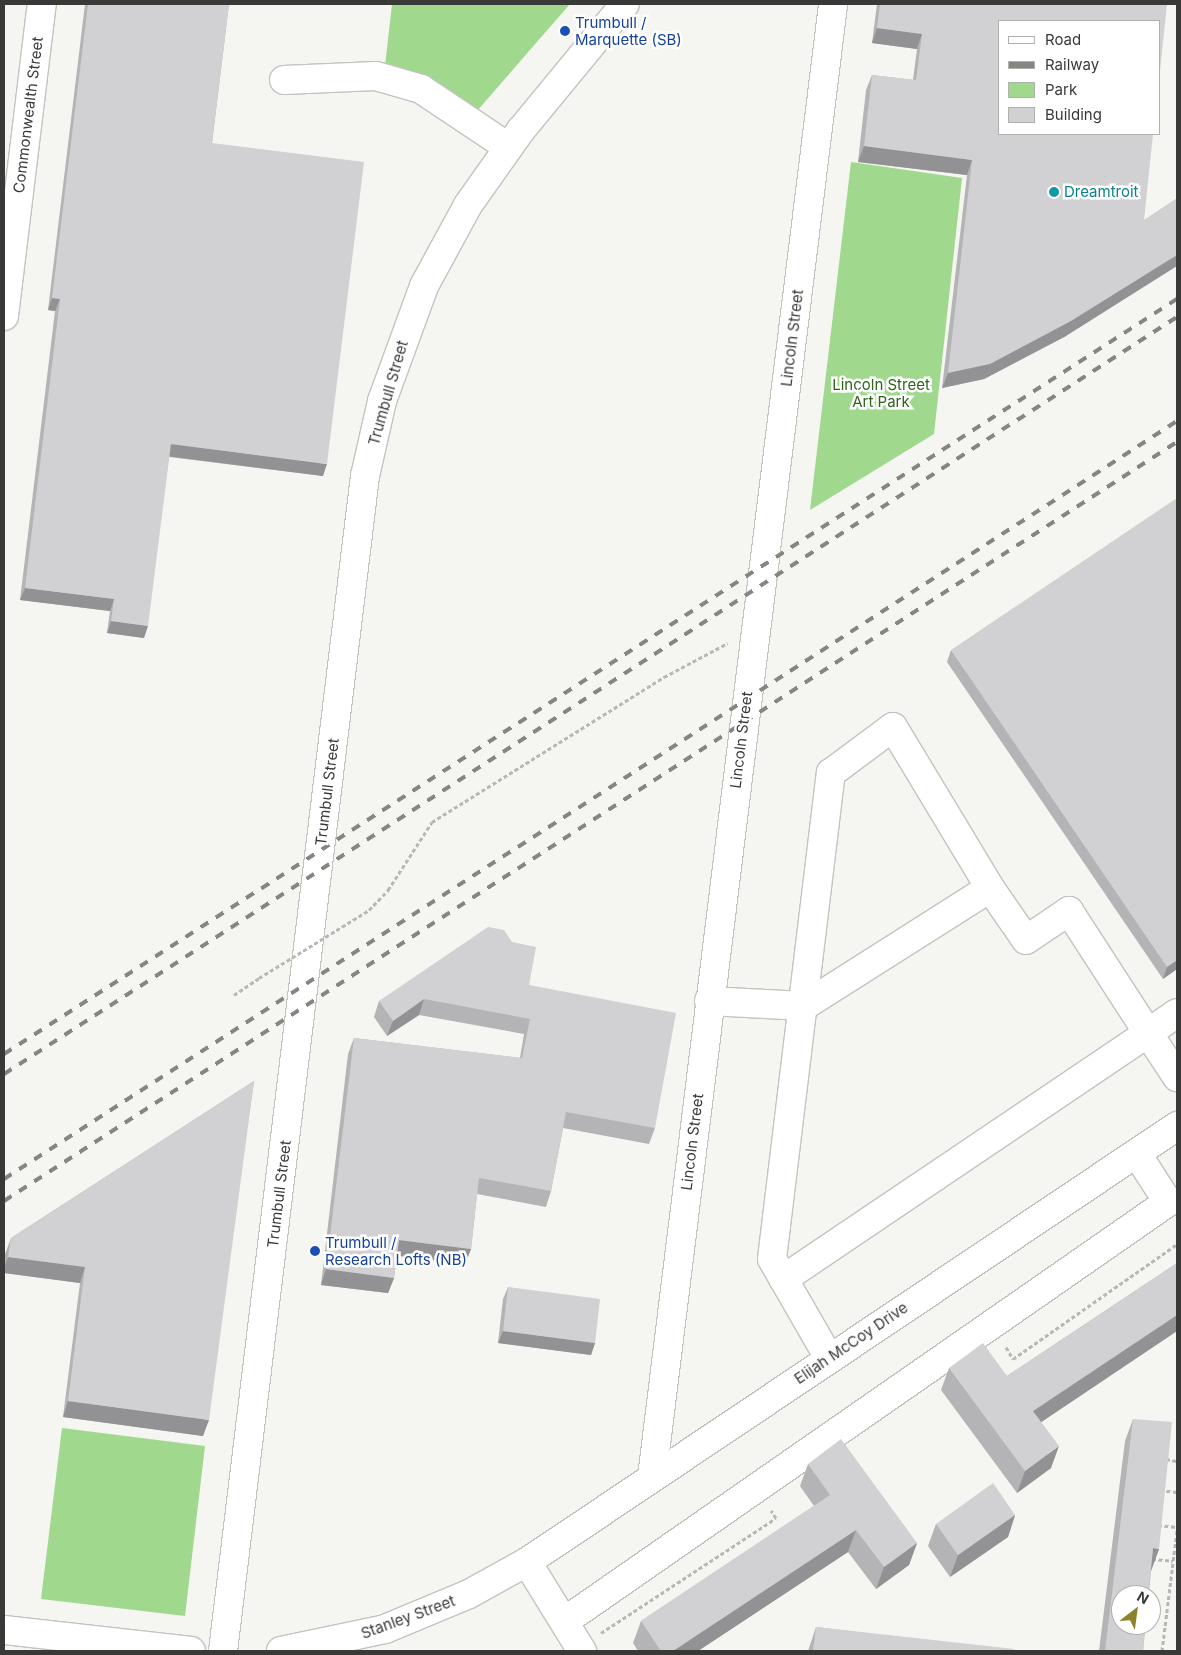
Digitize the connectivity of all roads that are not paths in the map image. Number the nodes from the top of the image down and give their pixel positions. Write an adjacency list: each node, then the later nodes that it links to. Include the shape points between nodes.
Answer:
1 (42, 4): 6 (street, Commonwealth Street)
2 (625, 4): 5 (street, Trumbull Street)
3 (833, 4): 8 (street, Lincoln Street)
4 (284, 80): 5 (street, via 376,76 421,90)
5 (508, 147): 23 (street, Trumbull Street, via 468,205 424,286 382,401 365,476)
6 (4, 316)
7 (990, 888): 9 (street); 9 (street, via 893,727 831,773); 11 (street, via 1026,940 1069,911)
8 (709, 1001): 9 (street); 17 (street, Lincoln Street)
9 (804, 1006): 15 (street, via 772,1259)
10 (1177, 1013): 11 (street)
11 (1148, 1033): 12 (street); 15 (street)
12 (1177, 1077)
13 (1177, 1126): 14 (street, Elijah McCoy Drive)
14 (1137, 1154): 16 (street, Elijah McCoy Drive); 19 (street, via 1168,1202)
15 (783, 1278): 16 (street)
16 (829, 1358): 17 (street, Elijah McCoy Drive)
17 (652, 1477): 18 (street, Elijah McCoy Drive)
18 (527, 1562): 19 (street); 24 (street, Stanley Street, via 469,1594 385,1629)
19 (564, 1621): 25 (street)
20 (4, 1630): 21 (street)
21 (51, 1643): 22 (street)
22 (191, 1651)
23 (223, 1651)
24 (281, 1651)
25 (582, 1651)

